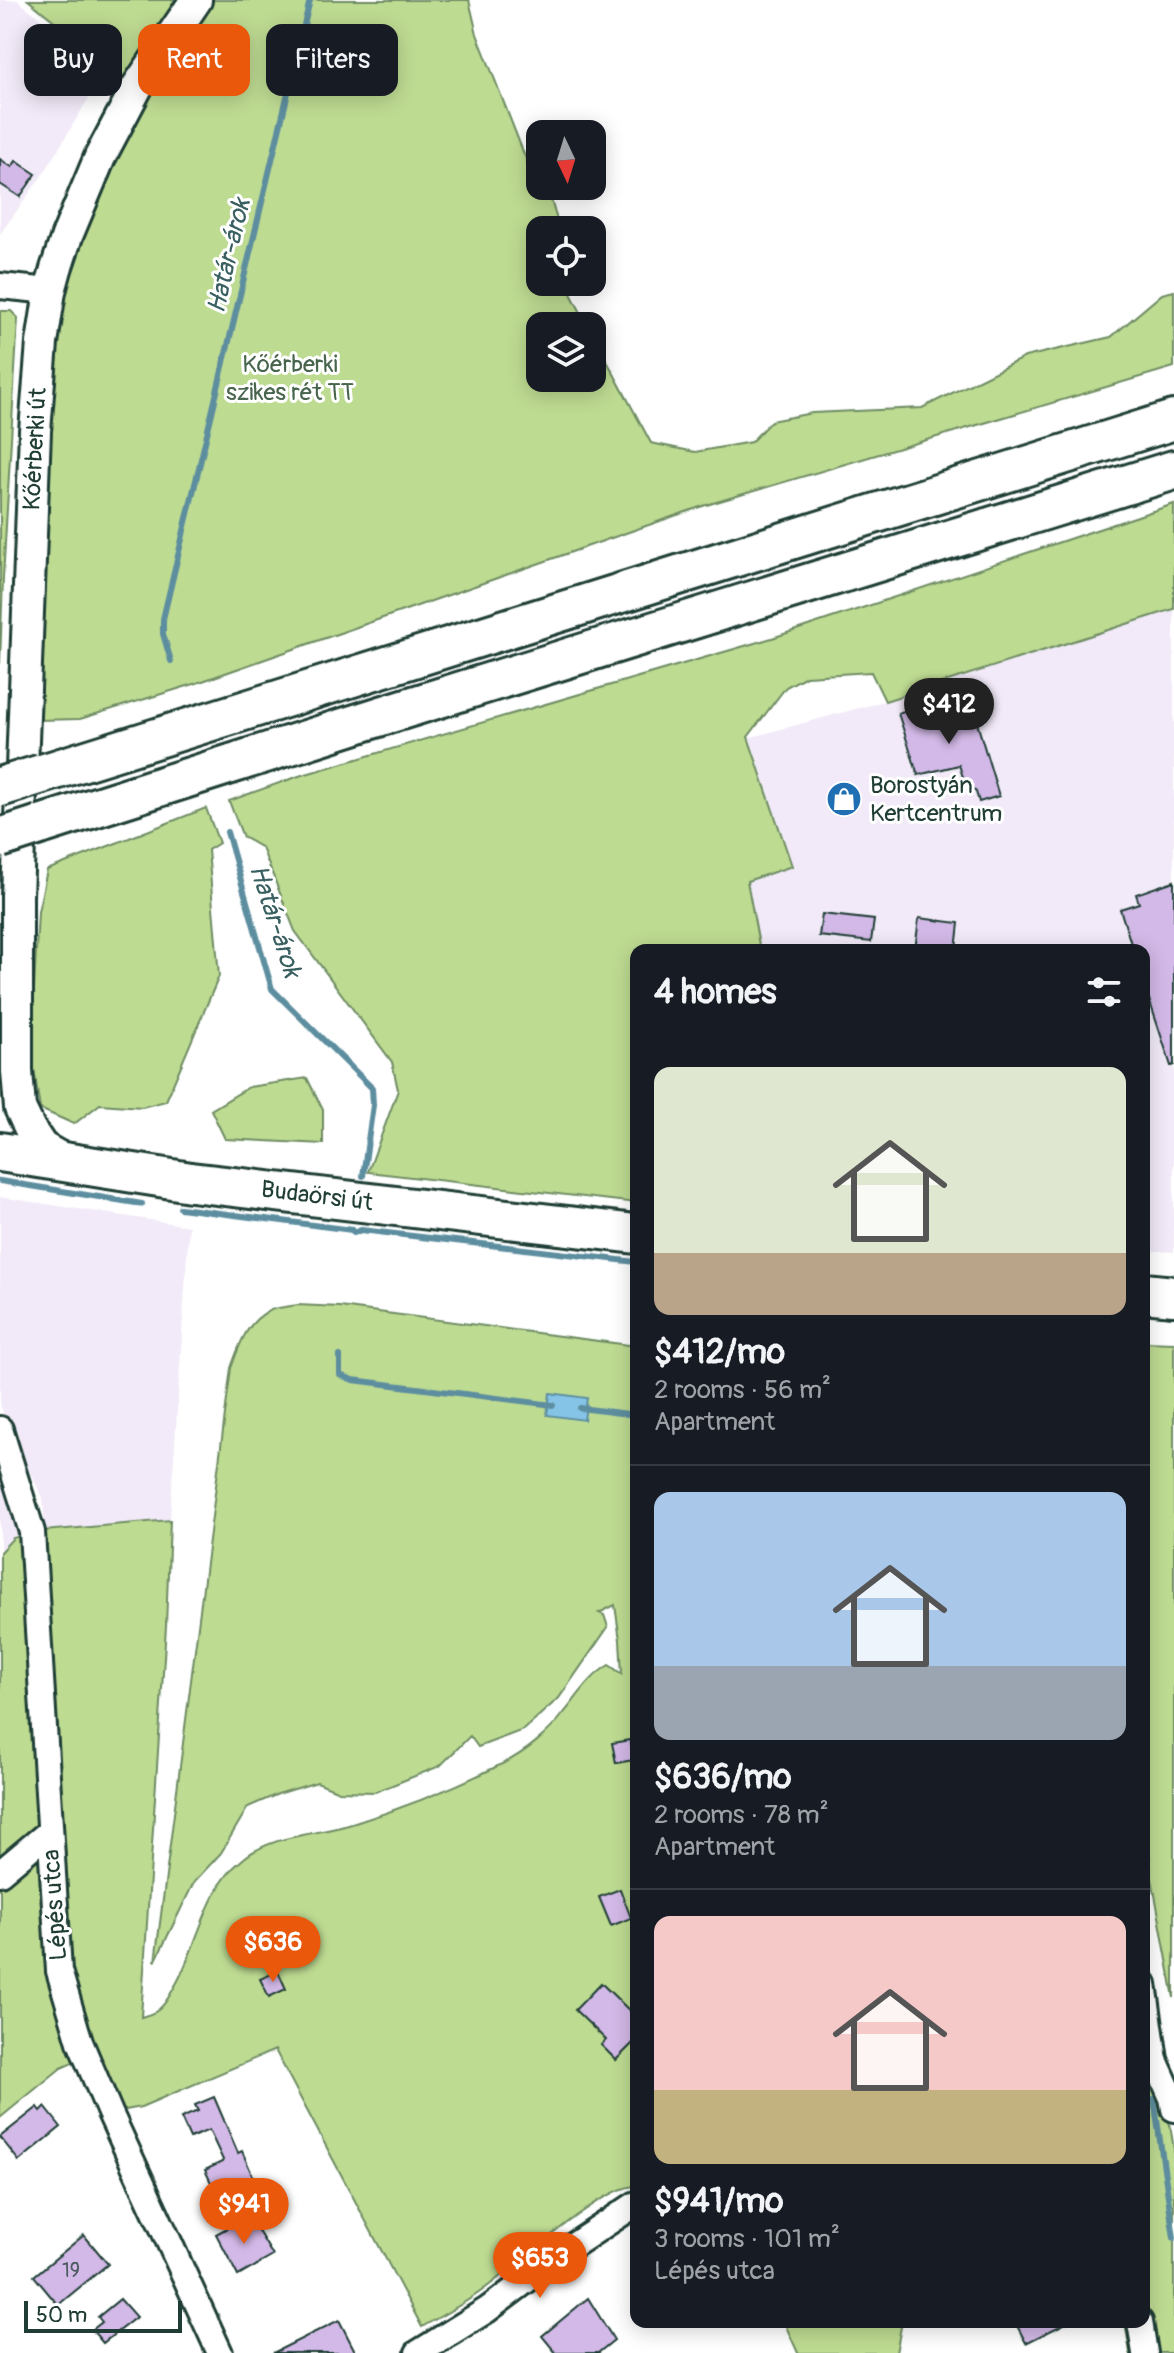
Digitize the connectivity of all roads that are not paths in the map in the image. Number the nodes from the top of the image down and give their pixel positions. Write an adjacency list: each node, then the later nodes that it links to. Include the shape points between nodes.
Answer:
1 (196, 0): 3 (street, Kőérberki út, via 137,87 100,157)
2 (0, 286): 3 (street)
3 (50, 291): 10 (street, Kőérberki út, via 35,431)
4 (1174, 420): 8 (main road, bridge)
5 (1174, 470): 7 (main road)
6 (1174, 483): 7 (main road)
7 (1082, 500): 9 (main road, bridge)
8 (0, 787)
9 (0, 838)
10 (17, 896): 11 (street, Kőérberki út); 12 (street, Kőérberki út)
11 (0, 977)
12 (17, 1071): 13 (street, Kőérberki út); 15 (street, Kőérberki út, via 20,1108 30,1129 42,1147)
13 (0, 1120)
14 (0, 1152): 15 (main road, Budaörsi út)
15 (71, 1164): 16 (main road, Budaörsi út)
16 (630, 1233)
17 (1150, 1294): 18 (main road)
18 (1174, 1296)
19 (0, 1429): 20 (street, Lépés utca, via 32,1532)
20 (49, 1832): 21 (street); 26 (street, Lépés utca, via 59,1971 80,2042)
21 (0, 1873)
22 (1150, 2068): 23 (street)
23 (1174, 2109)
24 (630, 2208): 27 (street)
25 (1141, 2328): 28 (street)
26 (220, 2353)
27 (418, 2353)
28 (1145, 2353)

